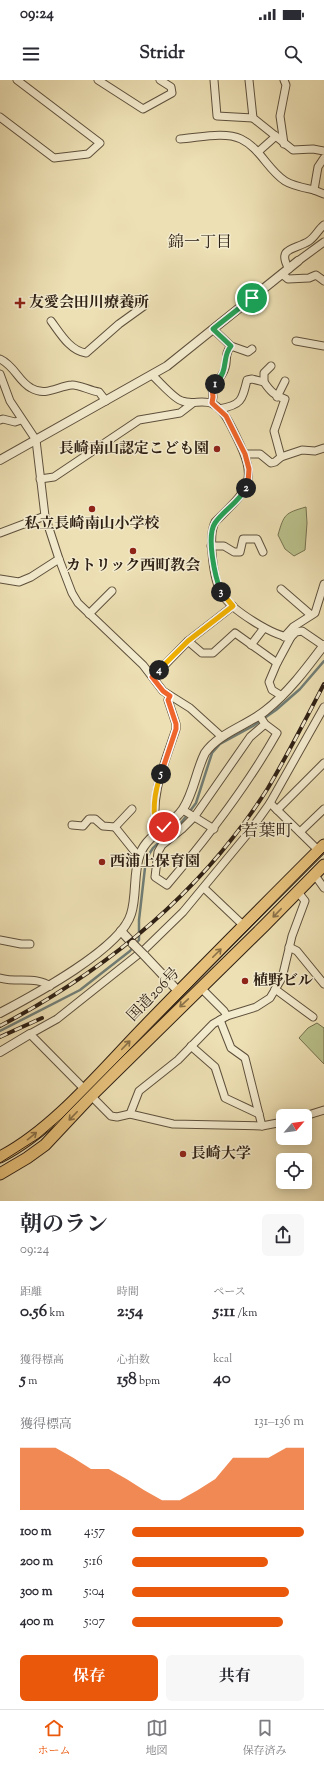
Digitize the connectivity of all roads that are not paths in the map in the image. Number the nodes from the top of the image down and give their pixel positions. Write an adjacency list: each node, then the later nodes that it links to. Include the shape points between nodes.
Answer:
1 (17, 80): 7 (street, via 100,143 88,154 54,158)
2 (98, 80): 3 (street, via 143,109 172,93 171,87)
3 (160, 80)
4 (214, 80): 8 (street, via 217,116)
5 (249, 80): 8 (street)
6 (284, 80): 11 (street, via 286,85 280,116)
7 (0, 117)
8 (253, 118): 9 (street)
9 (276, 136): 11 (street); 13 (street)
10 (180, 139): 13 (street, via 222,136 239,138)
11 (284, 144): 12 (street, via 293,150)
12 (324, 151)
13 (258, 152): 15 (street, via 284,180 292,185)
14 (324, 158): 15 (street, via 318,167)
15 (314, 190): 16 (street)
16 (324, 194)
17 (324, 225): 20 (street, via 308,241 289,249 284,256)
18 (324, 242): 19 (street)
19 (298, 262): 20 (street)
20 (286, 272): 21 (street, via 288,278 309,278 316,275); 24 (street)
21 (324, 281)
22 (144, 306): 23 (street, via 86,353 73,348)
23 (51, 321)
24 (213, 329): 26 (street); 32 (street)
25 (296, 341): 27 (street)
26 (231, 346): 28 (street, via 248,352); 38 (street, via 226,352 225,368 212,387)
27 (324, 346)
28 (252, 349)
29 (0, 359): 36 (street, via 11,366 31,388 48,392 74,384 86,390 99,392)
30 (271, 366): 34 (street, via 264,373)
31 (0, 374): 41 (street, via 10,401)
32 (152, 375): 36 (street); 37 (street, via 181,401)
33 (285, 381): 35 (street)
34 (264, 382): 35 (street); 39 (street, via 247,380 243,398 232,407)
35 (277, 397): 45 (street, via 285,399 274,431)
36 (106, 401): 42 (street)
37 (193, 403): 38 (street); 47 (street, via 180,413 139,420 54,477)
38 (212, 403): 39 (street)
39 (219, 409): 44 (street, via 226,416)
40 (0, 420): 41 (street)
41 (21, 420): 42 (street)
42 (36, 440): 46 (street); 47 (street)
43 (324, 448): 45 (street, via 315,451 302,450)
44 (245, 454): 45 (street, via 260,454 271,463); 50 (street, via 249,469 248,483 237,500 215,522)
45 (281, 457)
46 (0, 460)
47 (40, 479): 48 (street)
48 (45, 516): 49 (street); 52 (street)
49 (0, 533)
50 (211, 546): 51 (street, via 224,546 234,552 240,552 243,539 257,539); 57 (street, via 218,586 222,595)
51 (263, 552)
52 (59, 559): 53 (street, via 19,582); 58 (street, via 72,593)
53 (0, 579)
54 (324, 584): 59 (street, via 315,613)
55 (281, 589): 59 (street)
56 (112, 591): 58 (street)
57 (233, 606): 60 (street); 62 (street)
58 (89, 614): 66 (street, via 143,665)
59 (311, 615): 61 (street, via 293,627)
60 (264, 628): 61 (street); 63 (street)
61 (288, 637): 64 (street, via 302,631); 65 (street)
62 (188, 641): 63 (street, via 202,654 213,653 235,633); 66 (street)
63 (251, 646): 65 (street)
64 (324, 646): 68 (street)
65 (277, 663): 68 (street, via 269,682 272,690)
66 (152, 677): 67 (street)
67 (170, 696): 72 (street, via 190,708); 82 (street, via 168,700 176,729 157,787)
68 (282, 696): 71 (street)
69 (324, 707): 70 (street)
70 (322, 717): 74 (street)
71 (262, 720): 72 (street); 78 (street); 81 (street, via 277,733 258,766)
72 (222, 737): 78 (street, via 205,753 190,796)
73 (324, 763): 77 (street)
74 (270, 803): 77 (street); 88 (street)
75 (132, 809): 80 (street)
76 (324, 809): 83 (street)
77 (277, 810): 83 (street)
78 (188, 813): 81 (street); 81 (street, via 182,829 162,845 158,852 155,877 167,885); 82 (street)
79 (72, 824): 80 (street, via 83,826 89,819 94,819 103,826)
80 (115, 827): 85 (street, via 134,852)
81 (214, 829)
82 (157, 832): 85 (street, via 148,840)
83 (300, 832): 84 (street)
84 (321, 848): 91 (highway, 国道206号)
85 (140, 855): 92 (street, via 131,914)
86 (324, 865): 87 (highway, 国道206号)
87 (314, 874): 89 (street); 90 (highway, 国道206号)
88 (204, 888): 91 (street); 106 (street, via 146,948 57,1020)
89 (324, 888)
90 (298, 892): 95 (street, via 305,901); 99 (highway, 国道206号, one-way to 99)
91 (244, 926): 101 (highway, 国道206号, one-way to 91)
92 (121, 931): 98 (street, via 92,958); 101 (street, bridge)
93 (0, 940): 94 (street)
94 (30, 944)
95 (289, 947): 97 (street, via 297,951); 100 (street, via 282,978)
96 (0, 978): 98 (street, via 9,981 43,981)
97 (324, 984)
98 (50, 986): 102 (street)
99 (201, 988): 103 (street); 109 (highway, 国道206号, one-way to 109)
100 (275, 989): 103 (street, via 270,998 256,1007); 104 (street)
101 (178, 991): 109 (highway, 国道206号, one-way to 101)
102 (0, 1013)
103 (227, 1016): 105 (street)
104 (313, 1016)
105 (220, 1020): 107 (street); 112 (street, via 232,1048 245,1058)
106 (30, 1034): 108 (street); 109 (street)
107 (191, 1046): 111 (street, via 178,1060 139,1091); 112 (street, via 215,1067 226,1098)
108 (0, 1052)
109 (87, 1092): 111 (street, via 111,1116); 116 (highway, 国道206号, one-way to 109, via 26,1141); 117 (highway, 国道206号, one-way to 117, via 44,1145)
110 (324, 1110): 113 (street)
111 (130, 1114): 115 (street, via 173,1124)
112 (259, 1114): 115 (street)
113 (312, 1114)
114 (276, 1123): 115 (street)
115 (262, 1126)
116 (0, 1157)
117 (0, 1174)

